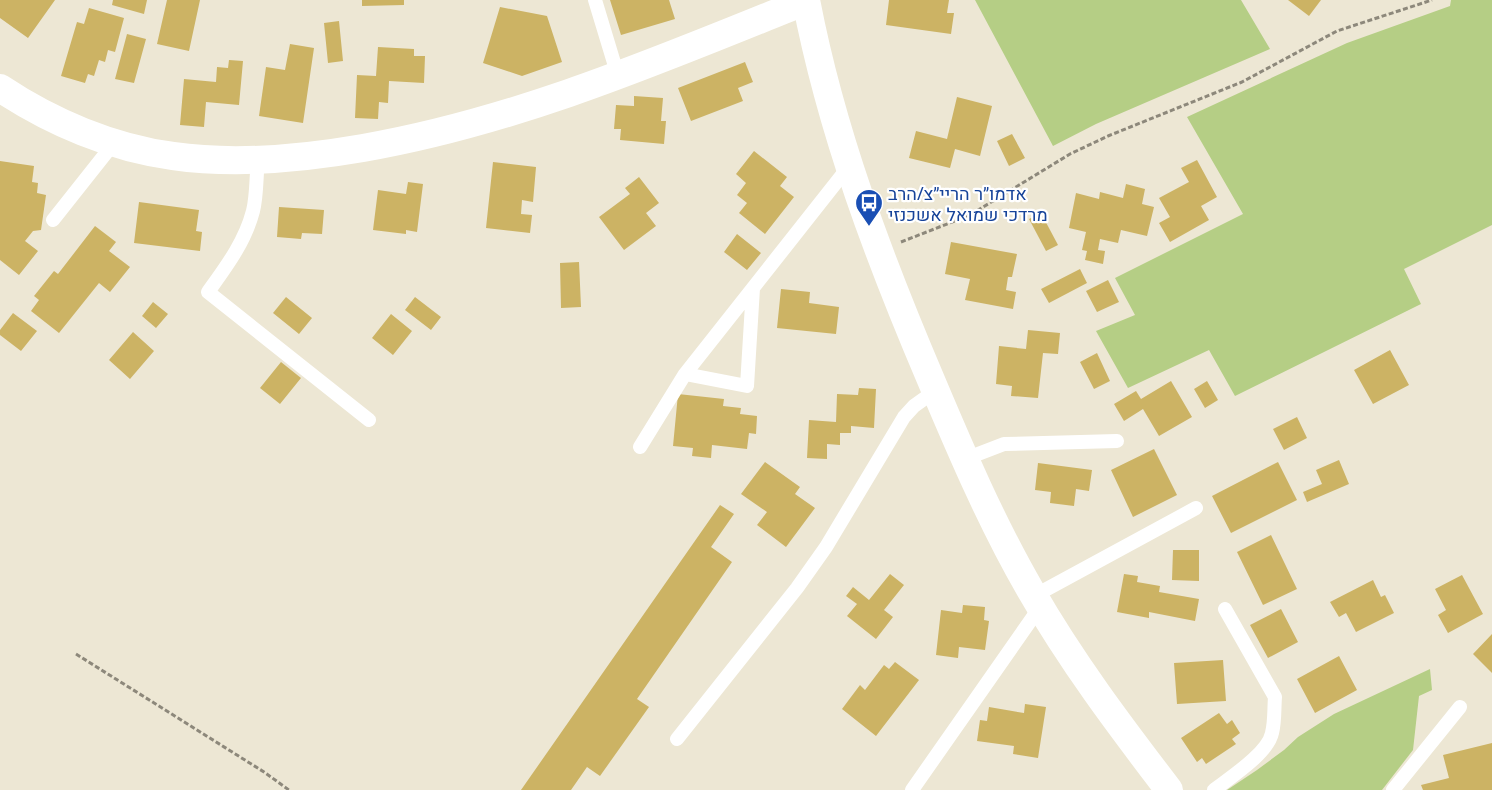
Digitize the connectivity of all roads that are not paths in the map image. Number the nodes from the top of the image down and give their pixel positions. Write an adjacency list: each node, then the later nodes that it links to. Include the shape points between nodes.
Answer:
1 (596, 0): 3 (lane)
2 (806, 1): 3 (street); 7 (street, via 826,88)
3 (618, 76): 6 (street, via 517,110 426,135 340,152)
4 (0, 88): 5 (street, via 49,117)
5 (114, 142): 6 (street, via 171,156); 8 (lane)
6 (258, 160): 12 (lane, via 253,210 246,232 208,292)
7 (850, 165): 9 (lane); 11 (street)
8 (53, 220)
9 (753, 288): 10 (lane); 10 (lane, via 747,386)
10 (685, 374): 14 (lane)
11 (935, 391): 15 (street); 20 (lane, via 904,417 826,547 797,588)
12 (369, 420)
13 (1117, 442): 15 (lane, via 1004,444)
14 (640, 447)
15 (965, 459): 17 (street)
16 (1196, 508): 17 (lane)
17 (1037, 601): 21 (lane); 22 (street, via 1080,669)
18 (1225, 609): 23 (lane, via 1275,697 1268,743)
19 (1460, 707): 24 (lane)
20 (676, 739)
21 (912, 790)
22 (1169, 790)
23 (1214, 790)
24 (1393, 790)

